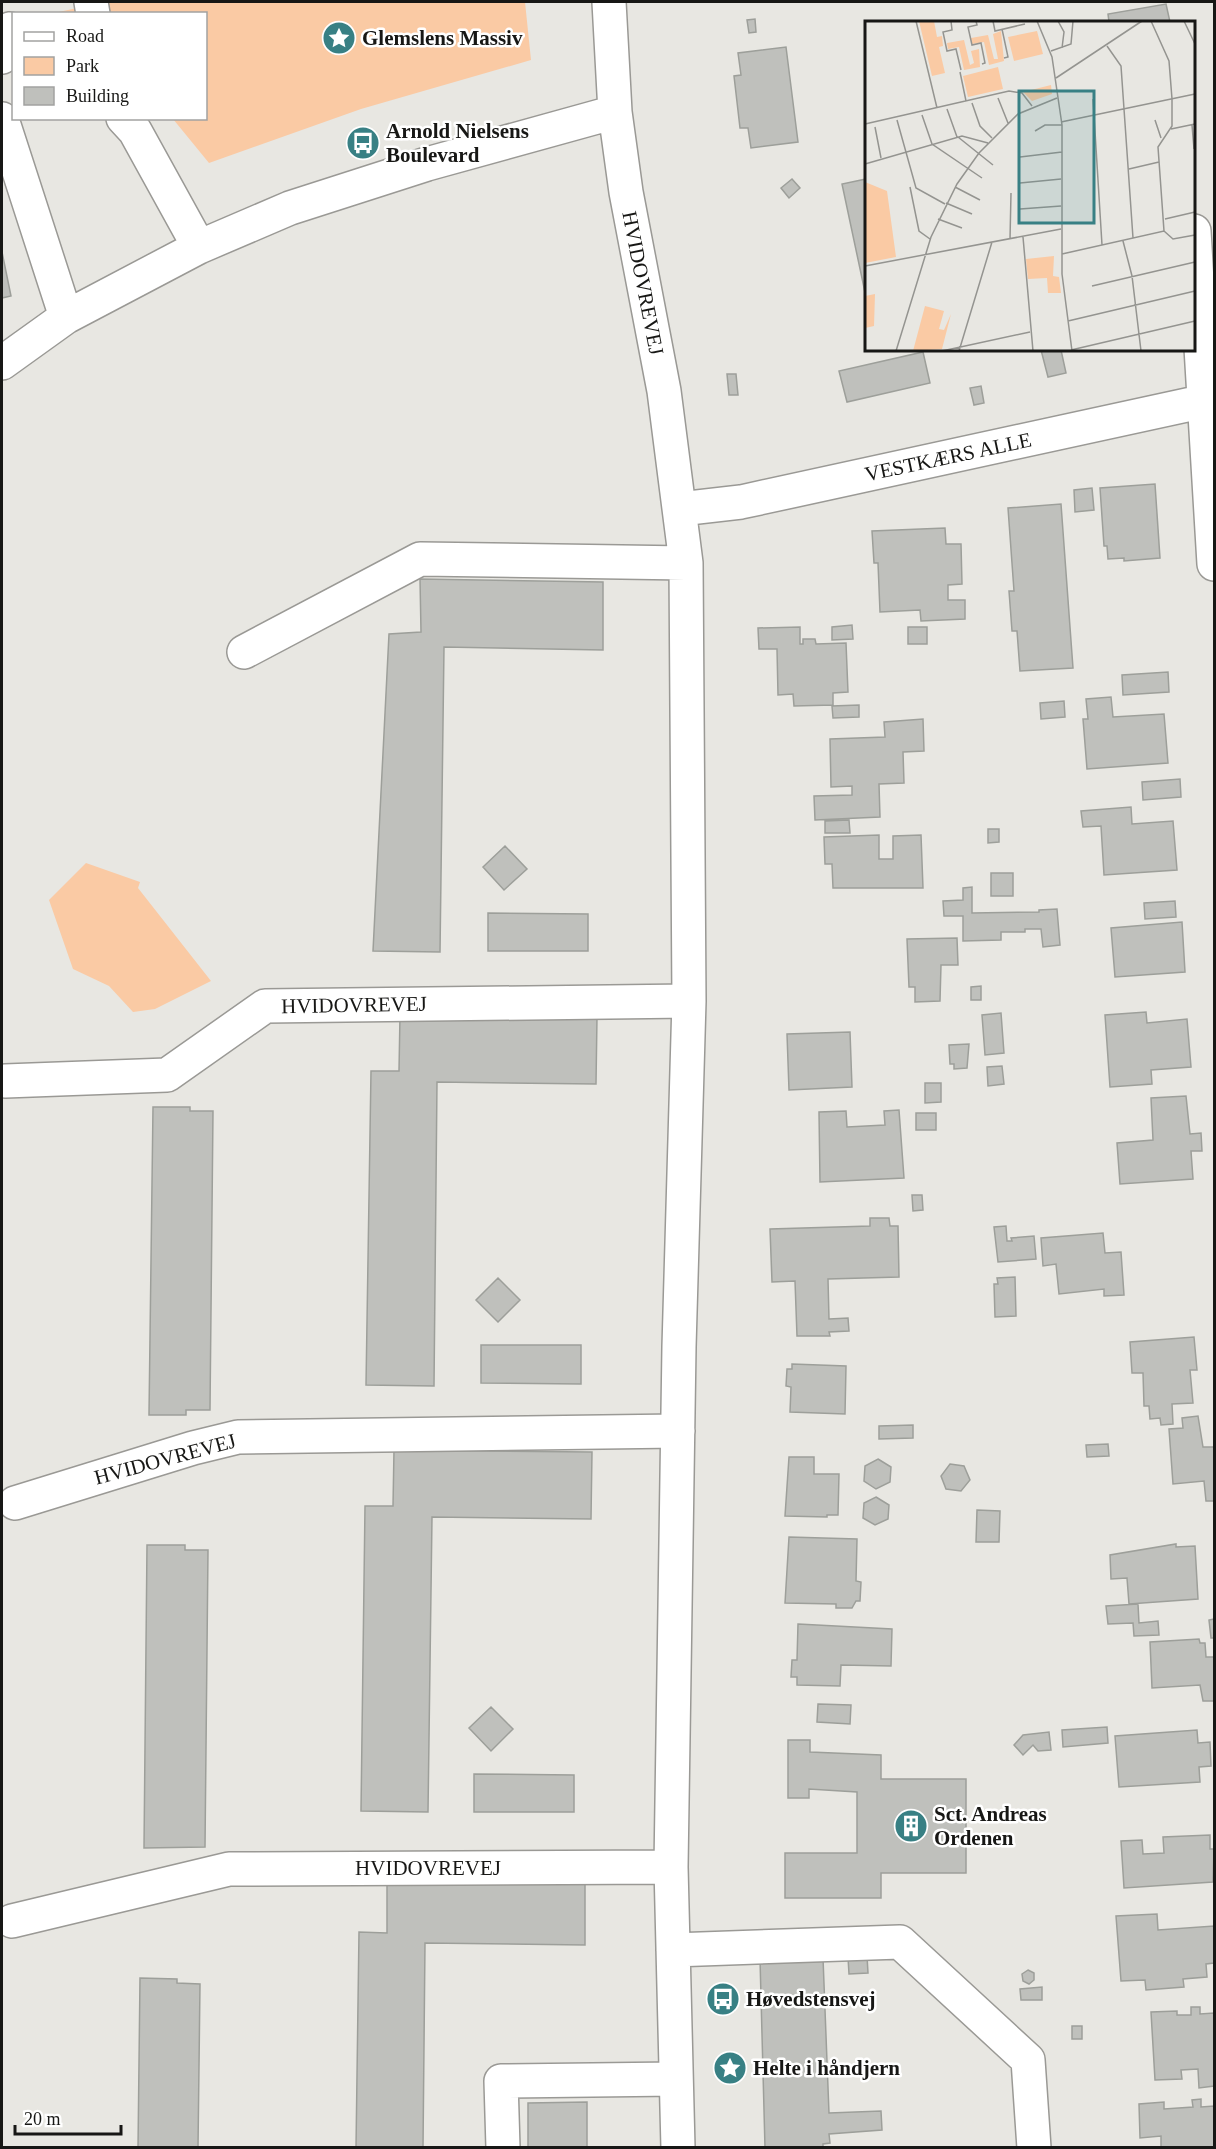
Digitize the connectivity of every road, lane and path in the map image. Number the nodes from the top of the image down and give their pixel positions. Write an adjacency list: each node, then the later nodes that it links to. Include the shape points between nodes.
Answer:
1 (609, 2): 2 (street, HVIDOVREVEJ)
2 (615, 112): 6 (street, via 377,179 290,208); 10 (street, HVIDOVREVEJ, via 664,391)
3 (2, 119): 7 (street)
4 (125, 120): 6 (street, via 135,131)
5 (1195, 242): 9 (street)
6 (199, 248): 7 (street)
7 (66, 317): 8 (street)
8 (2, 363)
9 (1209, 401): 10 (street, VESTKÆRS ALLE, via 741,502); 12 (street)
10 (680, 508): 11 (street, HVIDOVREVEJ)
11 (686, 563): 13 (street, via 420,559); 14 (street, HVIDOVREVEJ)
12 (1215, 564)
13 (244, 652)
14 (689, 1001): 15 (street, HVIDOVREVEJ, via 265,1006 167,1075); 16 (street, HVIDOVREVEJ)
15 (5, 1081)
16 (678, 1431): 17 (street, HVIDOVREVEJ, via 238,1437); 18 (street, HVIDOVREVEJ)
17 (15, 1503)
18 (671, 1867): 19 (street, HVIDOVREVEJ, via 229,1869); 20 (street, HVIDOVREVEJ)
19 (12, 1921)
20 (673, 1950): 21 (street, HVIDOVREVEJ); 24 (street, via 900,1942 1028,2060)
21 (676, 2079): 22 (street, via 501,2081); 23 (street, HVIDOVREVEJ)
22 (503, 2148)
23 (678, 2148)
24 (1034, 2148)

